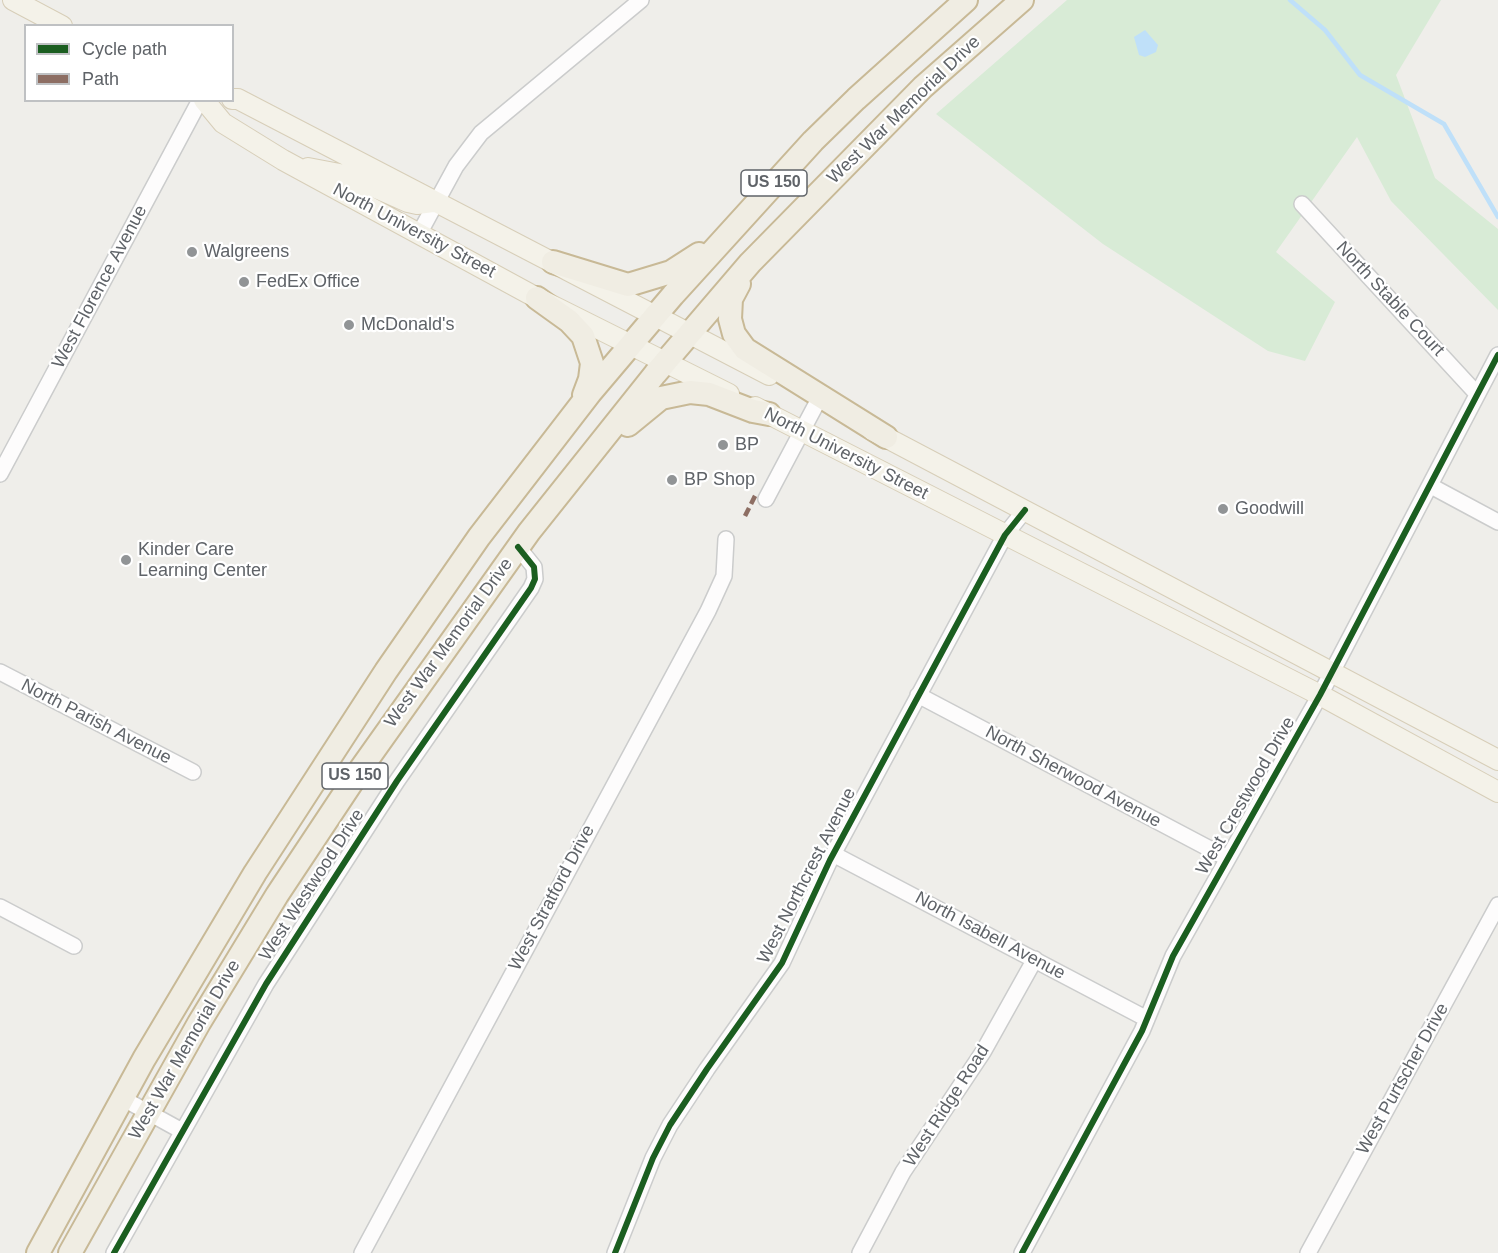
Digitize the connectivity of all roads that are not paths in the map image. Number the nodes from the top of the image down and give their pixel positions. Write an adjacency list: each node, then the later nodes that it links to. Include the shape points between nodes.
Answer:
1 (13, 0): 5 (main road)
2 (641, 0): 11 (street, via 481,133)
3 (966, 0): 9 (highway, West War Memorial Drive / US 150)
4 (1022, 0): 15 (highway, West War Memorial Drive / US 150, via 923,87)
5 (58, 24)
6 (234, 99): 11 (main road, North University Street)
7 (201, 102): 28 (street, West Florence Avenue)
8 (204, 102): 10 (main road, North University Street, via 223,123)
9 (813, 141): 14 (highway, via 697,256 671,272 623,285); 17 (highway, West War Memorial Drive / US 150)
10 (293, 166): 11 (main road, via 350,176 408,202); 13 (main road, North University Street)
11 (436, 201): 13 (street); 14 (main road, North University Street)
12 (1302, 204): 22 (street, North Stable Court)
13 (419, 234): 16 (main road, North University Street)
14 (553, 262): 17 (main road, North University Street)
15 (750, 263): 18 (highway, West War Memorial Drive / US 150); 23 (highway, via 731,299 734,334 749,353)
16 (537, 298): 19 (main road, North University Street); 25 (highway, via 577,329 591,358 588,384)
17 (655, 315): 18 (main road, North University Street); 19 (highway, West War Memorial Drive / US 150)
18 (690, 333): 21 (highway, West War Memorial Drive / US 150); 23 (main road, North University Street)
19 (630, 344): 21 (main road, North University Street); 25 (highway, West War Memorial Drive / US 150)
20 (1498, 355): 22 (street, West Crestwood Drive)
21 (665, 362): 24 (main road, North University Street); 35 (highway, West War Memorial Drive / US 150)
22 (1477, 394): 29 (street, West Crestwood Drive)
23 (819, 399): 26 (street); 27 (highway)
24 (769, 414): 26 (main road, North University Street); 35 (highway, via 698,392 661,398 635,418 605,450)
25 (565, 424): 50 (highway, West War Memorial Drive / US 150, via 437,596 325,763 212,943)
26 (802, 430): 30 (street); 33 (main road, North University Street)
27 (886, 437): 31 (main road, North University Street)
28 (0, 474)
29 (1431, 486): 32 (street); 37 (street, West Crestwood Drive)
30 (766, 499)
31 (1025, 510): 33 (street, West Northcrest Avenue); 37 (main road, North University Street)
32 (1498, 522)
33 (1005, 534): 38 (street, West Northcrest Avenue); 39 (main road, North University Street)
34 (726, 539): 56 (street, West Stratford Drive, via 724,576 708,611)
35 (520, 549): 51 (highway, West War Memorial Drive / US 150, via 362,766 277,895); 52 (street, West Westwood Drive, via 534,567 531,588 318,903 266,984)
36 (0, 672): 41 (street, North Parish Avenue)
37 (1332, 673): 39 (street, West Crestwood Drive); 40 (main road, North University Street)
38 (918, 695): 43 (street, West Northcrest Avenue); 44 (street, North Sherwood Avenue)
39 (1320, 695): 42 (main road, North University Street); 44 (street, West Crestwood Drive)
40 (1498, 760)
41 (193, 772)
42 (1498, 792)
43 (833, 854): 48 (street, North Isabell Avenue); 57 (street, West Northcrest Avenue, via 782,963 670,1125)
44 (1227, 858): 49 (street, West Crestwood Drive, via 1173,956)
45 (1498, 905): 60 (street, West Purtscher Drive)
46 (0, 907): 47 (street)
47 (74, 946)
48 (1035, 959): 49 (street, North Isabell Avenue); 58 (street, West Ridge Road, via 983,1052 897,1181)
49 (1147, 1018): 59 (street, West Crestwood Drive)
50 (122, 1098): 51 (street); 53 (highway, West War Memorial Drive / US 150)
51 (147, 1112): 52 (street); 54 (highway, West War Memorial Drive / US 150)
52 (182, 1131): 55 (street, West Westwood Drive)
53 (38, 1253)
54 (70, 1253)
55 (114, 1253)
56 (362, 1253)
57 (615, 1253)
58 (860, 1253)
59 (1023, 1253)
60 (1308, 1253)

